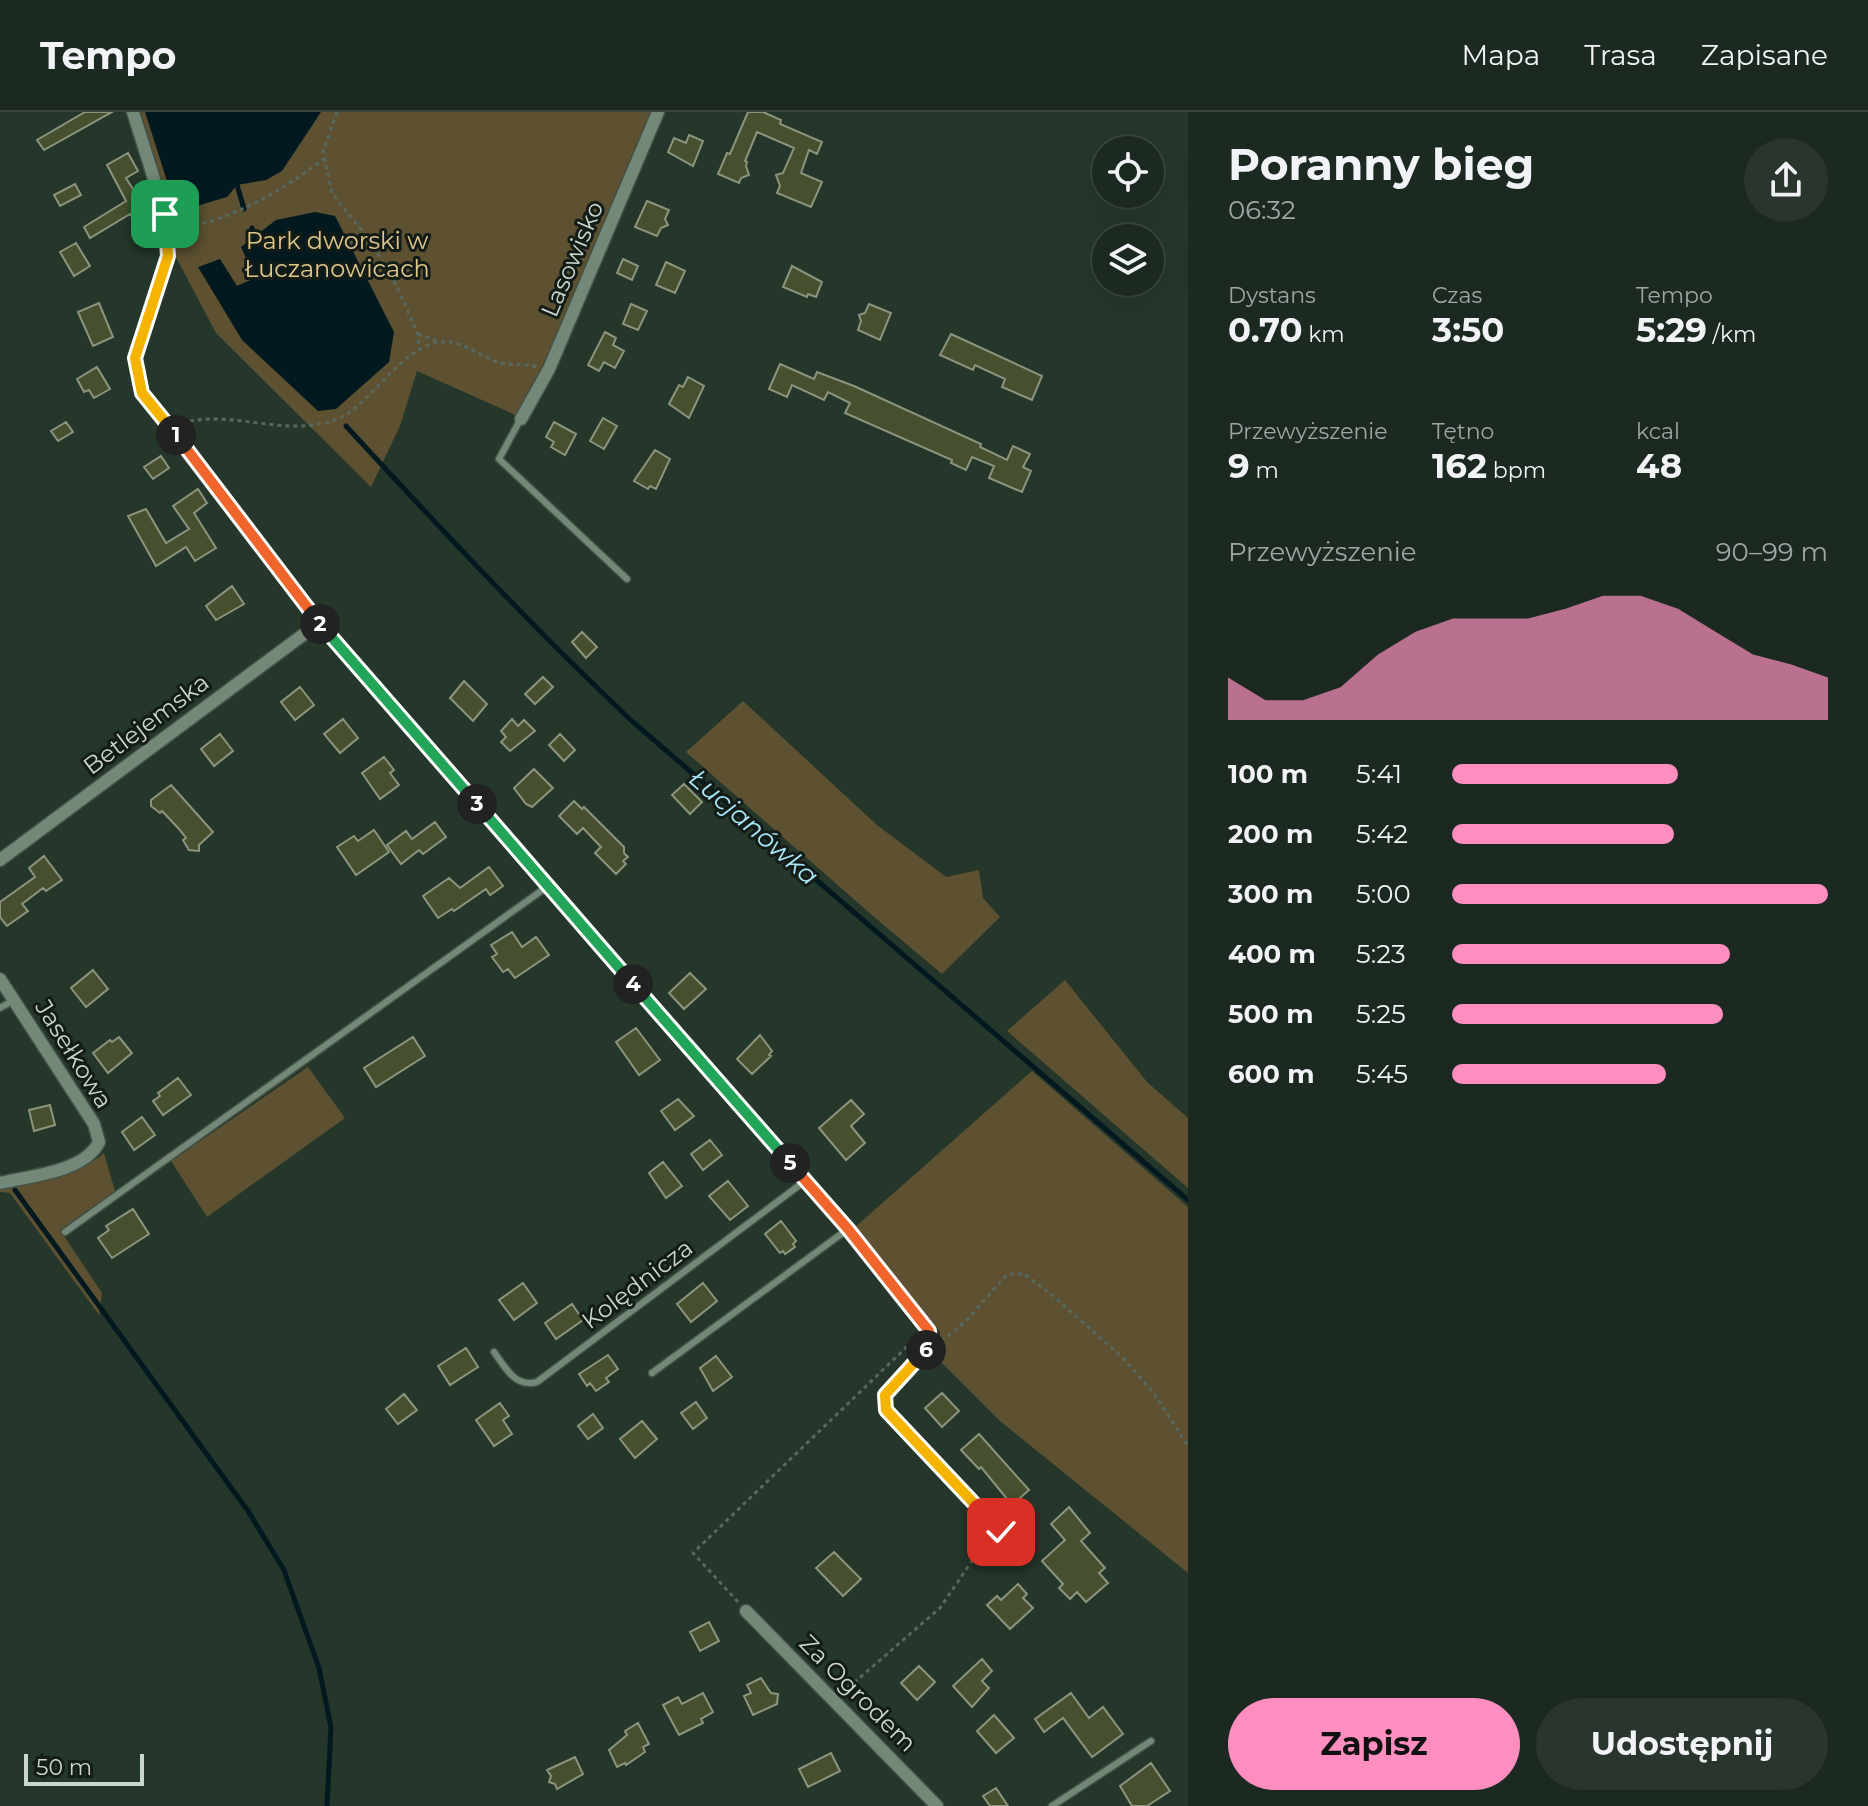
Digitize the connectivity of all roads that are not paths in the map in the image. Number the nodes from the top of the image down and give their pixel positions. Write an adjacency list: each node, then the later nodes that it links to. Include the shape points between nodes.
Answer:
1 (133, 112): 5 (street, via 165,214 168,256 135,358 142,393)
2 (658, 112): 3 (street, Lasowisko, via 548,371)
3 (521, 419): 4 (lane, via 499,459)
4 (627, 579)
5 (319, 623): 6 (street, Betlejemska); 7 (street)
6 (0, 860)
7 (548, 886): 11 (street); 14 (lane)
8 (0, 979): 9 (street, Jasełkowa)
9 (14, 1000): 10 (lane); 12 (street, Jasełkowa, via 94,1124 99,1142 76,1165)
10 (0, 1008)
11 (805, 1181): 13 (street); 15 (lane, Kolędnicza, via 537,1382 515,1379)
12 (0, 1183)
13 (848, 1229): 16 (lane); 17 (street, via 929,1334 922,1357 885,1395 886,1410)
14 (65, 1232)
15 (494, 1352)
16 (652, 1373)
17 (1001, 1532)
18 (746, 1611): 20 (street, Za Ogrodem)
19 (1151, 1741): 21 (lane)
20 (937, 1806)
21 (1052, 1806)

